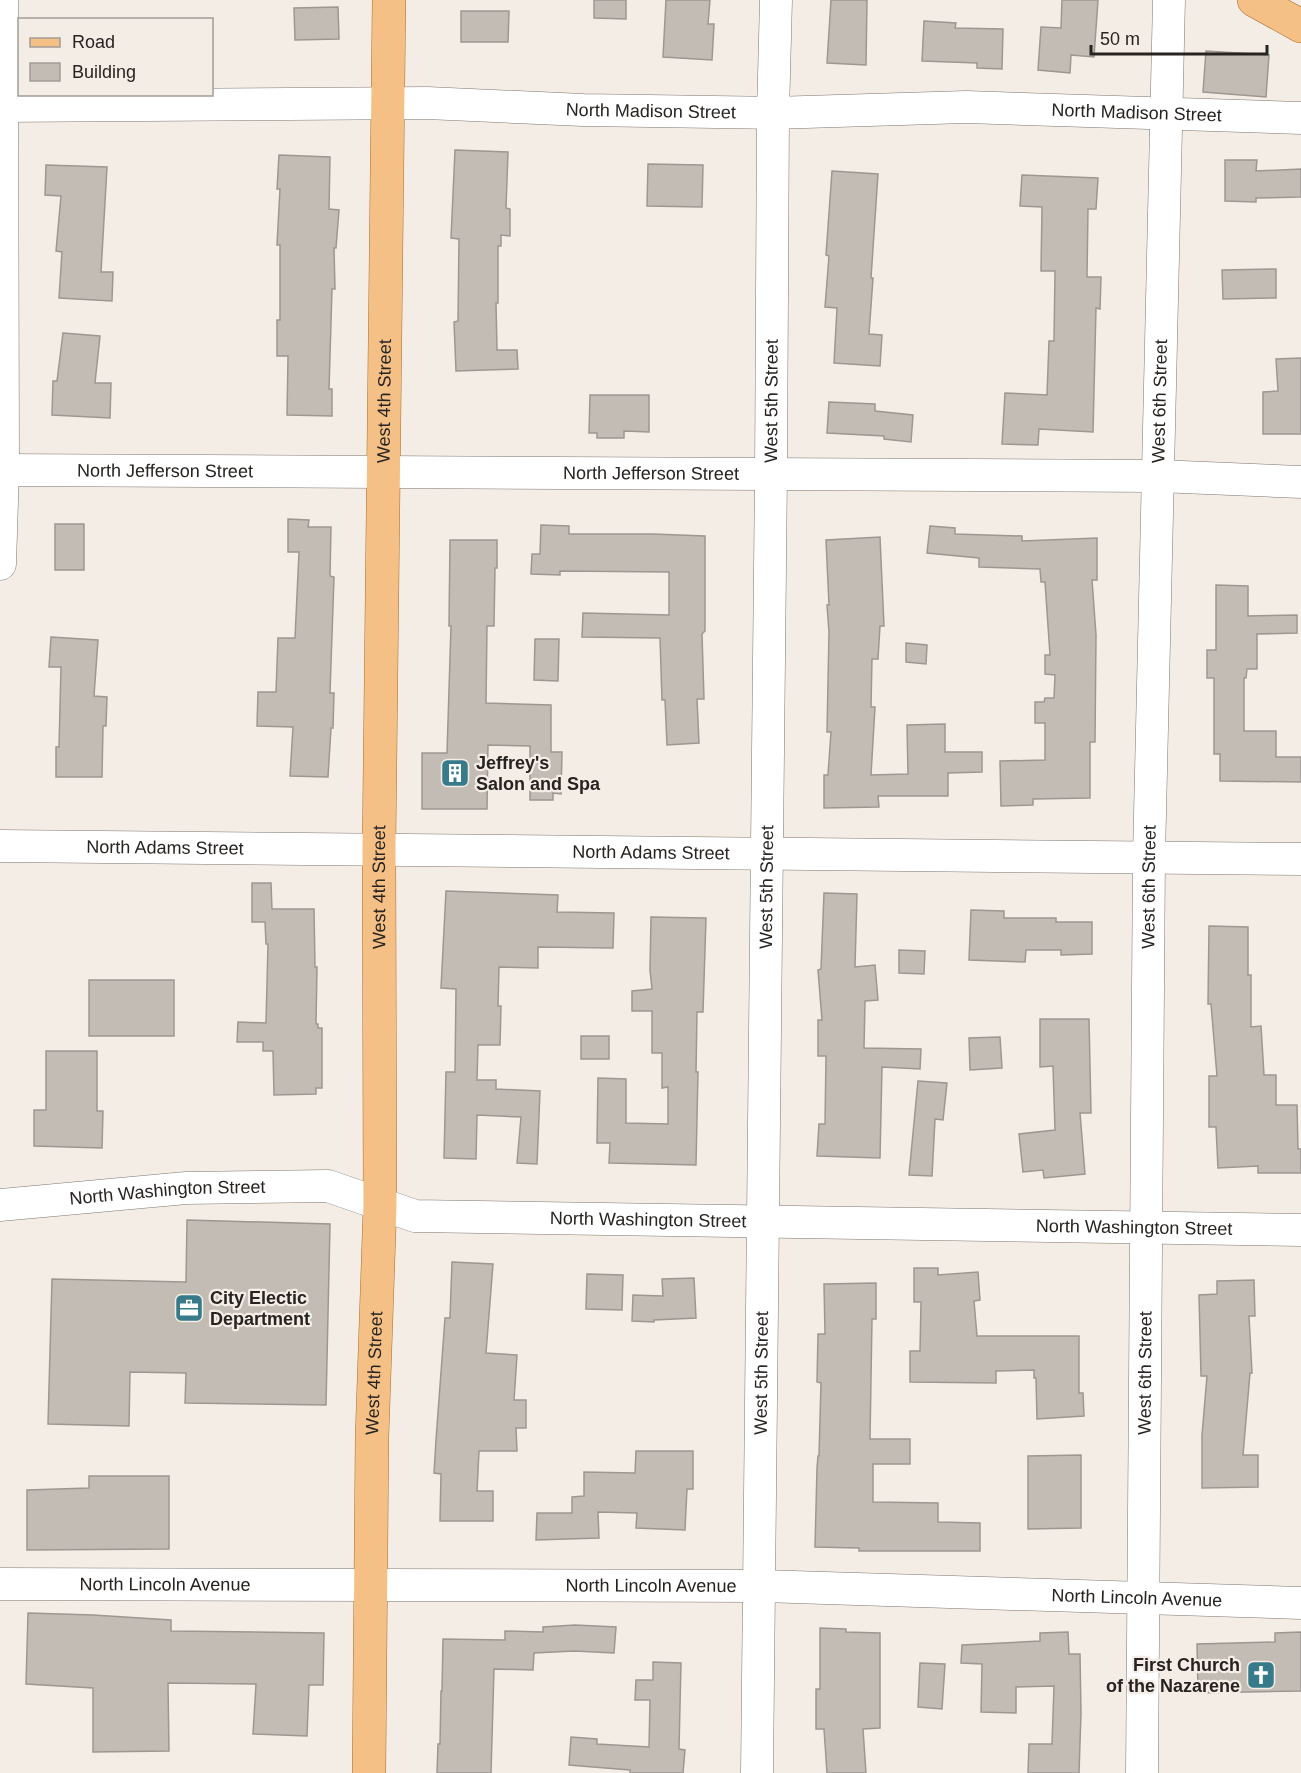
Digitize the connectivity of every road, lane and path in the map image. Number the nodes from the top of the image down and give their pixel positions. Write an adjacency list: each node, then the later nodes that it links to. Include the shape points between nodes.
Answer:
1 (2, 0): 8 (street)
2 (389, 0): 7 (main road, West 4th Street)
3 (777, 0): 9 (street, West 5th Street)
4 (1169, 0): 10 (street, West 6th Street)
5 (1254, 0): 6 (main road)
6 (1301, 26)
7 (388, 103): 8 (street, North Madison Street); 9 (street, North Madison Street); 13 (main road, West 4th Street)
8 (1, 106): 12 (street)
9 (774, 113): 10 (street, North Madison Street, via 966,107); 14 (street, West 5th Street)
10 (1167, 114): 11 (street, North Madison Street); 15 (street, West 6th Street)
11 (1301, 118)
12 (1, 470): 13 (street, North Jefferson Street); 17 (street)
13 (384, 472): 14 (street, North Jefferson Street); 19 (main road, West 4th Street)
14 (771, 474): 15 (street, North Jefferson Street); 20 (street, West 5th Street)
15 (1158, 476): 16 (street, North Jefferson Street); 21 (street, West 6th Street)
16 (1301, 482)
17 (0, 564)
18 (0, 846): 19 (street, North Adams Street)
19 (379, 849): 20 (street, North Adams Street); 24 (main road, West 4th Street)
20 (767, 853): 21 (street, North Adams Street); 25 (street, West 5th Street)
21 (1149, 857): 22 (street, North Adams Street); 26 (street, West 6th Street)
22 (1301, 858)
23 (0, 1205): 24 (street, North Washington Street, via 186,1188 328,1186)
24 (380, 1205): 25 (street, North Washington Street, via 415,1216); 29 (main road, West 4th Street)
25 (763, 1221): 26 (street, North Washington Street); 30 (street, West 5th Street)
26 (1146, 1228): 27 (street, North Washington Street); 31 (street, West 6th Street)
27 (1301, 1230)
28 (0, 1584): 29 (street, North Lincoln Avenue)
29 (371, 1585): 30 (street, North Lincoln Avenue); 33 (main road, West 4th Street)
30 (759, 1586): 31 (street, North Lincoln Avenue); 34 (street, West 5th Street)
31 (1144, 1598): 32 (street, North Lincoln Avenue); 35 (street, West 6th Street)
32 (1301, 1603)
33 (369, 1773)
34 (757, 1773)
35 (1142, 1773)

